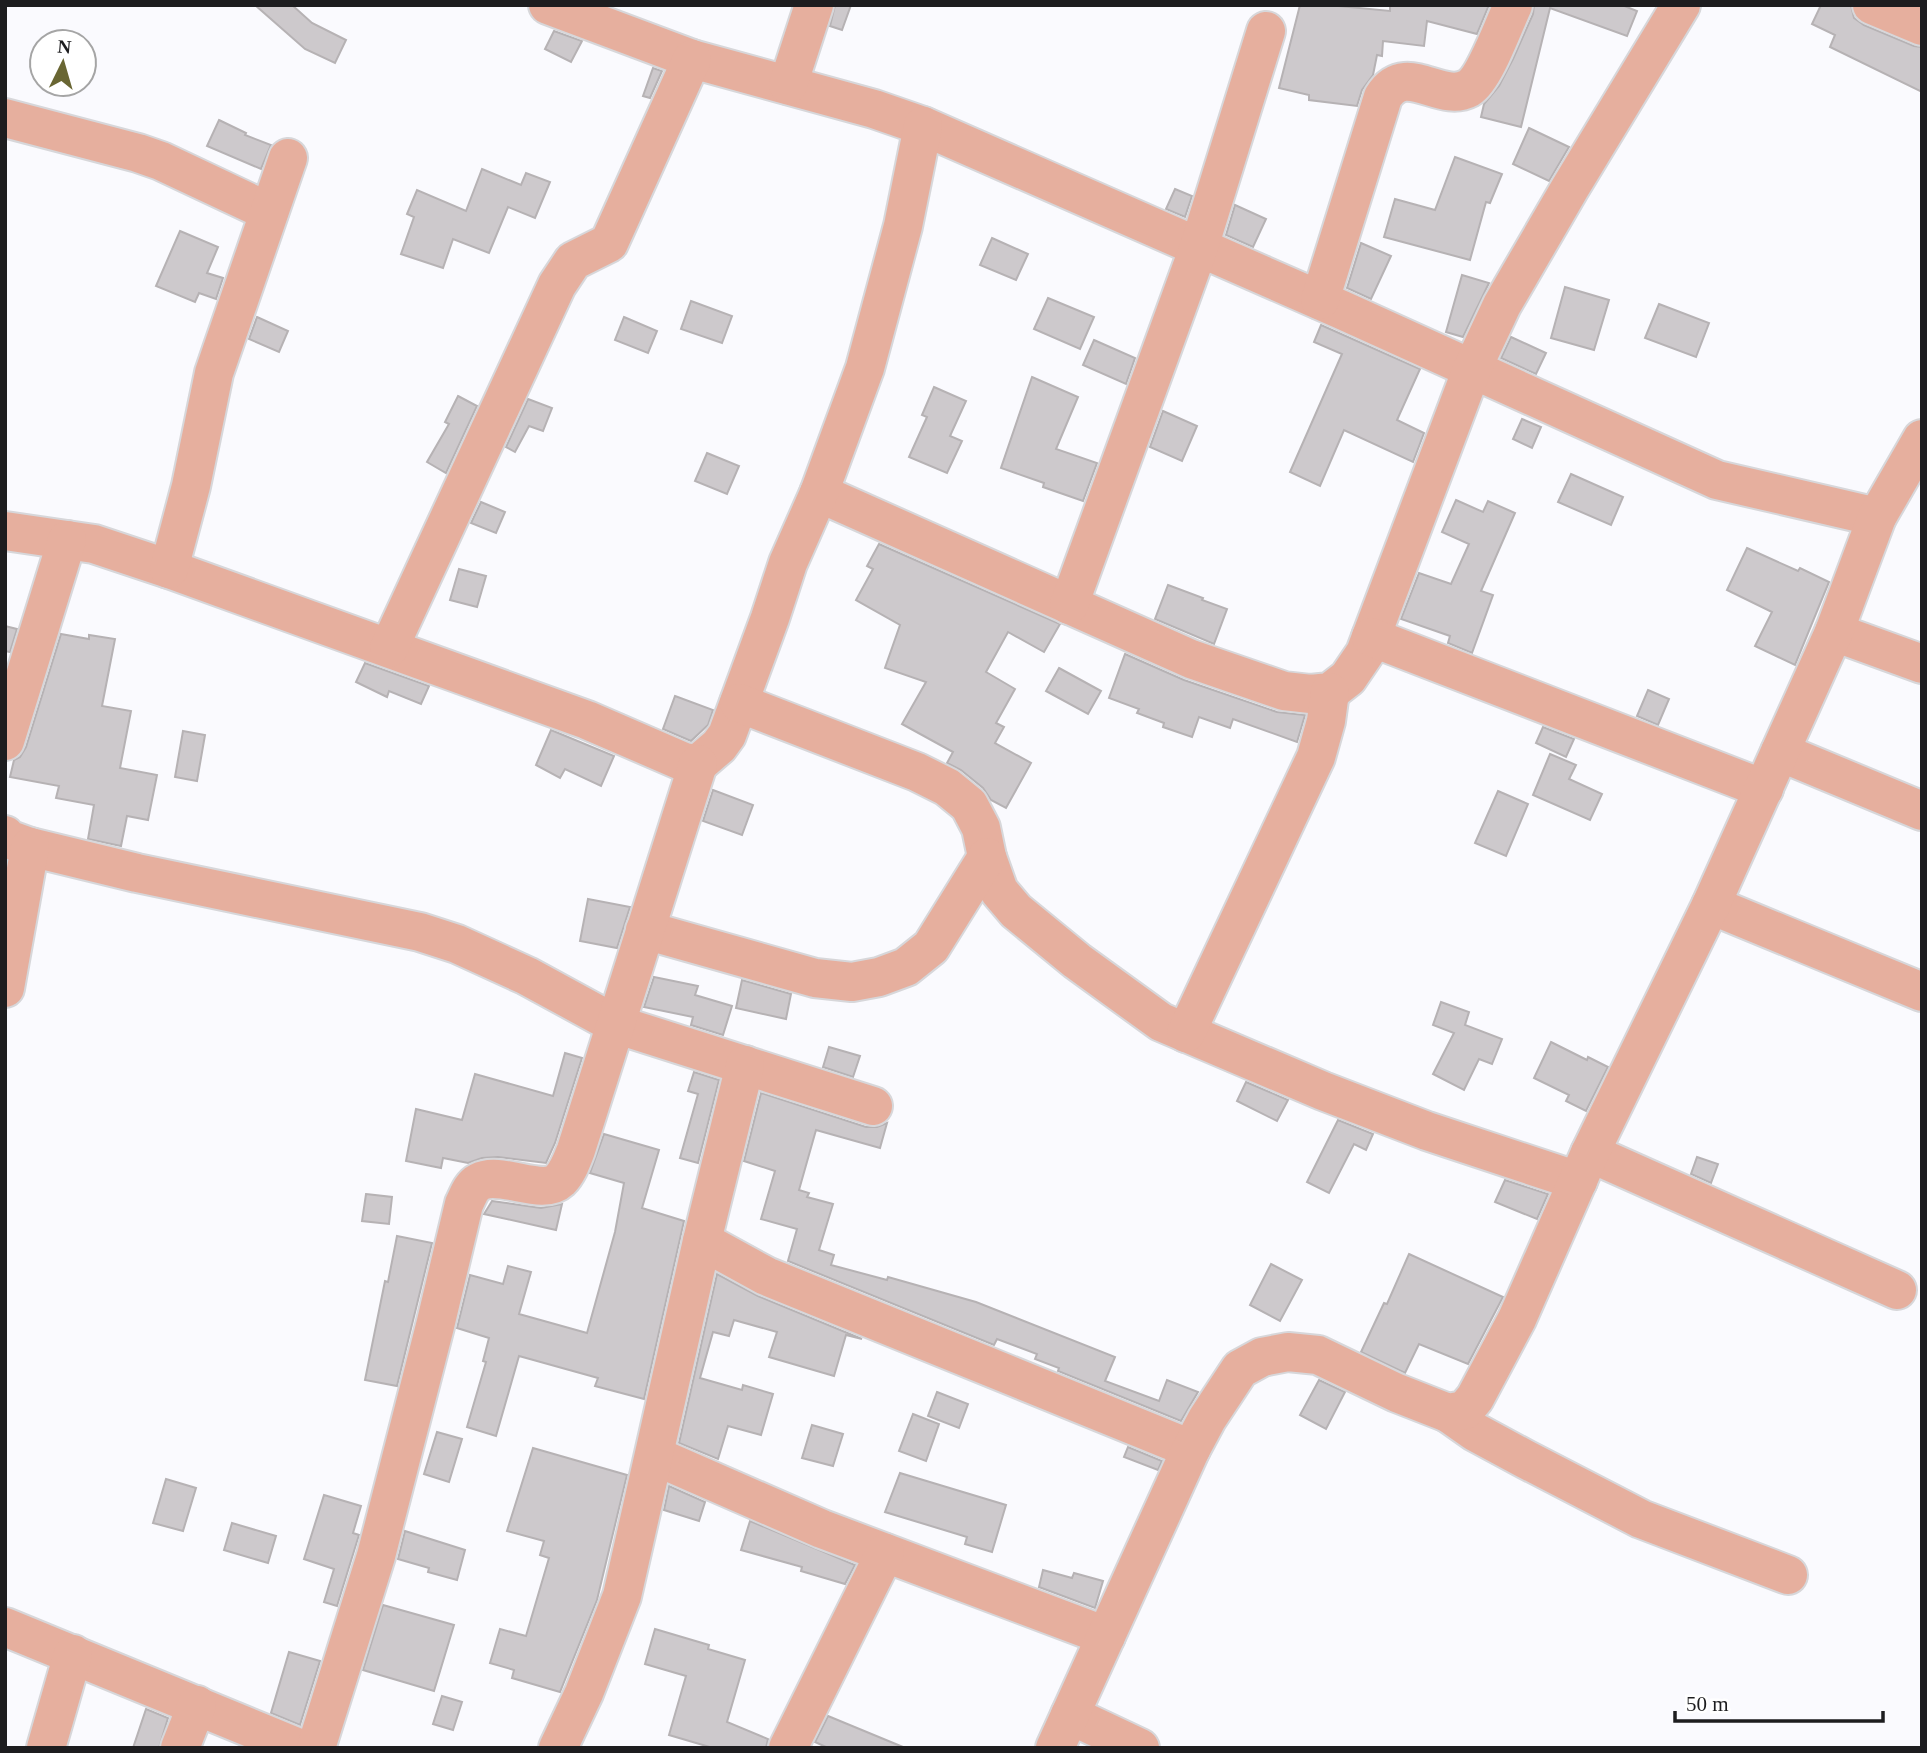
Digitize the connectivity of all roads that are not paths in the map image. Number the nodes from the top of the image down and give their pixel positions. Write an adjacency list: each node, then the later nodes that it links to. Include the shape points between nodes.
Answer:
1 (548, 5): 8 (street)
2 (814, 5): 9 (street)
3 (1513, 5): 15 (street, via 1483,72 1469,88 1454,91 1400,82 1389,87)
4 (1681, 5): 16 (street, via 1524,265)
5 (1872, 5): 6 (street)
6 (1922, 26)
7 (1266, 31): 14 (street)
8 (692, 59): 9 (street); 26 (street, via 609,243 573,261 557,285)
9 (788, 85): 11 (street)
10 (5, 118): 13 (street, via 150,157)
11 (923, 126): 14 (street); 18 (street, via 903,226 865,369)
12 (288, 158): 13 (street)
13 (270, 212): 22 (street, via 214,373)
14 (1199, 247): 15 (street); 23 (street)
15 (1320, 300): 16 (street)
16 (1472, 369): 19 (street, via 1717,480); 25 (street)
17 (1922, 439): 19 (street)
18 (819, 493): 23 (street); 29 (street, via 788,563)
19 (1877, 517): 24 (street)
20 (5, 531): 21 (street)
21 (66, 540): 22 (street, via 94,544); 30 (street)
22 (169, 569): 26 (street)
23 (1069, 605): 28 (street, via 1250,681 1284,691)
24 (1835, 632): 27 (street); 31 (street)
25 (1371, 637): 28 (street, via 1348,678); 33 (street)
26 (389, 648): 32 (street)
27 (1922, 664)
28 (1330, 692): 42 (street, via 1316,757)
29 (739, 703): 32 (street, via 727,735); 36 (street, via 947,787 969,805 981,828)
30 (5, 741)
31 (1780, 752): 33 (street); 34 (street)
32 (698, 764): 38 (street)
33 (1764, 789): 37 (street)
34 (1922, 811)
35 (18, 841): 39 (street); 41 (street, via 137,873 420,932 527,976)
36 (987, 857): 38 (street, via 931,947 906,967 852,982 816,978); 42 (street, via 999,891 1016,911 1141,1007)
37 (1711, 905): 40 (street); 45 (street)
38 (645, 930): 41 (street)
39 (5, 988)
40 (1922, 992)
41 (615, 1024): 43 (street); 61 (street, via 576,1150 560,1180 538,1185 481,1180 464,1204 376,1556)
42 (1186, 1033): 45 (street, via 1427,1130)
43 (745, 1065): 44 (street); 46 (street)
44 (873, 1106)
45 (1584, 1167): 47 (street); 48 (street, via 1517,1319 1475,1398 1465,1410)
46 (702, 1241): 49 (street, via 766,1276); 50 (street)
47 (1897, 1290)
48 (1448, 1413): 49 (street, via 1318,1355 1288,1352 1262,1357 1240,1369); 52 (street, via 1515,1454 1641,1519)
49 (1191, 1449): 54 (street)
50 (655, 1456): 51 (street); 62 (street, via 622,1596)
51 (886, 1553): 54 (street); 63 (street)
52 (1788, 1575)
53 (5, 1627): 55 (street)
54 (1106, 1636): 57 (street)
55 (73, 1654): 56 (street); 58 (street)
56 (197, 1705): 59 (street); 60 (street)
57 (1063, 1732): 64 (street)
58 (46, 1748)
59 (180, 1748)
60 (299, 1748)
61 (316, 1748)
62 (558, 1748)
63 (788, 1748)
64 (1140, 1748)

